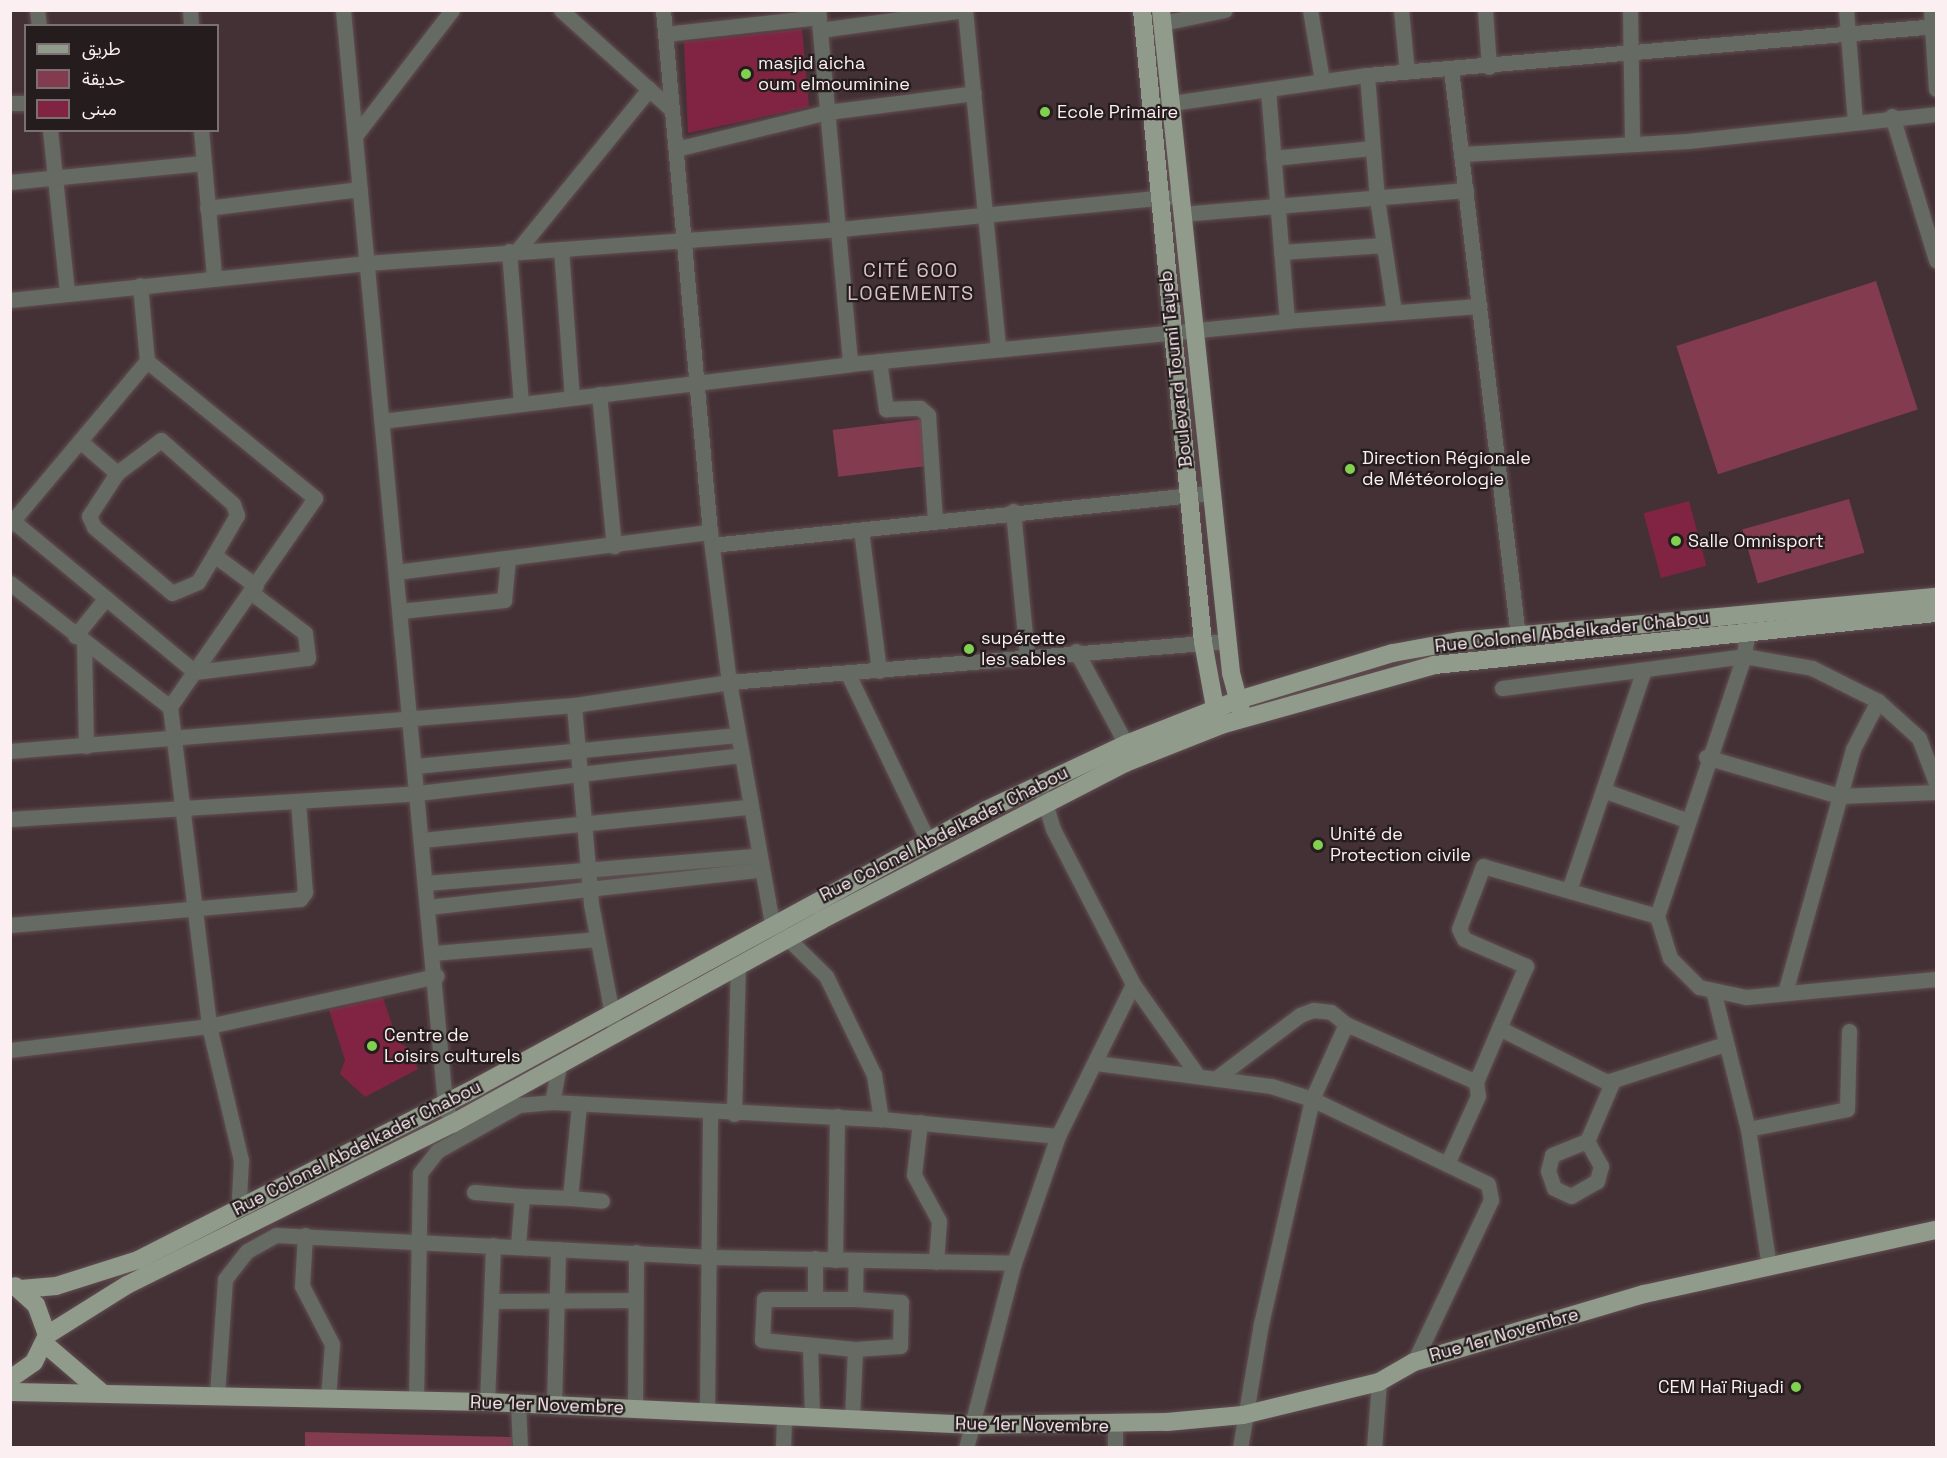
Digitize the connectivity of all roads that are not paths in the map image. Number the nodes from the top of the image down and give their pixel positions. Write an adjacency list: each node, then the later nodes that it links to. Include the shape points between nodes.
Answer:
1 (343, 10): 37 (street)
2 (452, 10): 37 (street)
3 (561, 10): 24 (street)
4 (663, 10): 17 (street)
5 (964, 10): 14 (street); 27 (street)
6 (1142, 10): 29 (main road, Boulevard Toumi Tayeb)
7 (1225, 10): 13 (street)
8 (1310, 10): 23 (street)
9 (1401, 10): 21 (street)
10 (1485, 10): 19 (street)
11 (1630, 10): 18 (street)
12 (1846, 10): 16 (street)
13 (1162, 16): 28 (main road, Boulevard Toumi Tayeb)
14 (819, 19): 17 (street); 31 (street)
15 (1933, 21): 16 (street); 25 (street)
16 (1848, 32): 18 (street); 34 (street)
17 (665, 34): 30 (street)
18 (1630, 53): 19 (street); 38 (street)
19 (1489, 67): 20 (street)
20 (1451, 69): 21 (street); 41 (street)
21 (1407, 72): 22 (street)
22 (1366, 75): 23 (street); 40 (street)
23 (1322, 80): 26 (street)
24 (649, 89): 30 (street); 58 (street)
25 (1936, 89)
26 (1268, 90): 28 (street); 42 (street)
27 (974, 93): 31 (street); 53 (street)
28 (1173, 105): 29 (street); 50 (main road, Boulevard Toumi Tayeb)
29 (1151, 106): 48 (main road, Boulevard Toumi Tayeb)
30 (672, 110): 39 (street)
31 (828, 112): 39 (street); 54 (street)
32 (1936, 114): 33 (street)
33 (1892, 116): 34 (street); 60 (street)
34 (1855, 121): 38 (street)
35 (50, 132): 44 (street)
36 (201, 132): 43 (street)
37 (355, 136): 46 (street)
38 (1632, 143): 41 (street)
39 (676, 148): 55 (street)
40 (1372, 148): 42 (street); 49 (street)
41 (1463, 154): 47 (street)
42 (1273, 158): 51 (street)
43 (204, 163): 44 (street); 52 (street)
44 (55, 180): 45 (street); 64 (street)
45 (10, 182)
46 (360, 189): 52 (street); 61 (street)
47 (1466, 190): 49 (street); 66 (street)
48 (1158, 197): 50 (street); 53 (street); 70 (main road, Boulevard Toumi Tayeb)
49 (1377, 200): 51 (street); 56 (street)
50 (1180, 205): 51 (street); 69 (main road, Boulevard Toumi Tayeb)
51 (1276, 207): 59 (street)
52 (207, 208): 62 (street)
53 (987, 213): 54 (street); 71 (street)
54 (840, 229): 55 (street); 74 (street)
55 (686, 240): 57 (street); 75 (street)
56 (1384, 245): 59 (street); 67 (street)
57 (561, 249): 58 (street); 77 (street)
58 (513, 251): 61 (street); 78 (street)
59 (1281, 252): 68 (street)
60 (1936, 260)
61 (367, 263): 62 (street); 79 (street)
62 (214, 278): 63 (street)
63 (140, 285): 64 (street); 72 (street)
64 (67, 292): 65 (street)
65 (10, 300)
66 (1479, 306): 67 (street); 101 (street)
67 (1394, 310): 68 (street)
68 (1287, 321): 69 (street)
69 (1194, 329): 70 (street); 82 (main road, Boulevard Toumi Tayeb)
70 (1172, 331): 71 (street); 83 (main road, Boulevard Toumi Tayeb)
71 (998, 349): 73 (street)
72 (147, 361): 80 (street); 94 (street, via 315,498)
73 (879, 361): 74 (street); 85 (street, via 886,409 925,409 928,415)
74 (850, 364): 75 (street)
75 (700, 383): 76 (street); 88 (street)
76 (599, 394): 77 (street); 89 (street)
77 (572, 398): 78 (street)
78 (521, 404): 79 (street)
79 (382, 421): 92 (street)
80 (80, 441): 81 (street); 86 (street)
81 (117, 473): 90 (street, via 152,444 161,440 172,445 237,514); 90 (street, via 89,516 94,526 172,593 198,582)
82 (1212, 493): 83 (street); 103 (main road, Boulevard Toumi Tayeb)
83 (1189, 495): 84 (street); 104 (main road, Boulevard Toumi Tayeb)
84 (1013, 511): 85 (street); 108 (street)
85 (935, 520): 87 (street)
86 (12, 523): 96 (street)
87 (861, 530): 88 (street); 110 (street)
88 (711, 538): 89 (street); 113 (street)
89 (614, 546): 91 (street)
90 (214, 555): 94 (street)
91 (508, 558): 92 (street); 97 (street, via 504,600)
92 (396, 572): 97 (street)
93 (10, 584): 102 (street)
94 (254, 590): 111 (street); 111 (street, via 304,633 308,657)
95 (1936, 597): 98 (main road, Rue Colonel Abdelkader Chabou)
96 (106, 598): 102 (street); 111 (street)
97 (400, 611): 121 (street)
98 (1752, 612): 100 (street); 101 (main road, Rue Colonel Abdelkader Chabou)
99 (1936, 613): 100 (main road, Rue Colonel Abdelkader Chabou)
100 (1748, 632): 106 (main road, Rue Colonel Abdelkader Chabou); 107 (street)
101 (1517, 635): 106 (street); 115 (main road, Rue Colonel Abdelkader Chabou, via 1393,653)
102 (80, 639): 118 (street); 125 (street)
103 (1227, 641): 104 (street); 115 (main road, Boulevard Toumi Tayeb)
104 (1203, 642): 105 (street); 119 (main road, Boulevard Toumi Tayeb)
105 (1076, 651): 108 (street); 124 (street)
106 (1520, 654): 120 (main road, Rue Colonel Abdelkader Chabou, via 1412,670)
107 (1744, 656): 109 (street); 116 (street, via 1806,666); 129 (street)
108 (1027, 657): 110 (street)
109 (1644, 670): 114 (street); 134 (street)
110 (879, 671): 112 (street)
111 (195, 672): 118 (street)
112 (848, 674): 113 (street); 146 (street)
113 (729, 682): 117 (street); 122 (street)
114 (1502, 688)
115 (1238, 700): 119 (main road, Rue Colonel Abdelkader Chabou); 120 (main road, Boulevard Toumi Tayeb)
116 (1878, 701): 132 (street, via 1919,738); 137 (street, via 1853,749)
117 (574, 705): 121 (street); 127 (street)
118 (170, 707): 123 (street)
119 (1217, 717): 120 (main road, Rue Colonel Abdelkader Chabou); 124 (main road, Rue Colonel Abdelkader Chabou); 139 (main road, Rue Colonel Abdelkader Chabou)
120 (1243, 718)
121 (411, 719): 123 (street); 130 (street)
122 (738, 735): 127 (street); 128 (street)
123 (177, 740): 125 (street); 141 (street)
124 (1126, 744): 133 (main road, Rue Colonel Abdelkader Chabou)
125 (86, 746): 126 (street)
126 (10, 751)
127 (580, 751): 130 (street); 131 (street)
128 (741, 755): 131 (street); 140 (street)
129 (1706, 757): 137 (street); 143 (street)
130 (415, 766): 136 (street)
131 (583, 776): 136 (street); 144 (street)
132 (1936, 783)
133 (1040, 784): 139 (street); 146 (main road, Rue Colonel Abdelkader Chabou)
134 (1603, 790): 143 (street); 150 (street)
135 (1936, 792): 137 (street)
136 (418, 793): 138 (street); 145 (street)
137 (1839, 796): 164 (street)
138 (298, 801): 141 (street); 153 (street, via 305,892 300,899)
139 (1046, 805): 158 (main road, Rue Colonel Abdelkader Chabou); 163 (street)
140 (749, 807): 144 (street); 147 (street)
141 (186, 808): 142 (street); 153 (street)
142 (10, 819)
143 (1686, 820): 154 (street)
144 (585, 825): 145 (street); 148 (street)
145 (422, 840): 149 (street)
146 (928, 841): 155 (main road, Rue Colonel Abdelkader Chabou)
147 (758, 863): 148 (street); 151 (street); 155 (street)
148 (590, 870): 149 (street); 151 (street)
149 (426, 884): 152 (street)
150 (1569, 891): 154 (street); 169 (street, via 1488,866 1477,872 1459,929 1464,939 1526,966)
151 (591, 892): 152 (street); 157 (street)
152 (428, 907): 159 (street)
153 (194, 910): 156 (street); 168 (street)
154 (1657, 916): 165 (street, via 1677,970)
155 (772, 923): 158 (street); 166 (main road, Rue Colonel Abdelkader Chabou)
156 (10, 926)
157 (597, 939): 159 (street); 166 (street)
158 (787, 939): 160 (main road, Rue Colonel Abdelkader Chabou); 187 (street, via 826,976 874,1075)
159 (434, 953): 161 (street)
160 (738, 964): 171 (main road, Rue Colonel Abdelkader Chabou); 185 (street)
161 (437, 976): 168 (street); 182 (street)
162 (1936, 980): 164 (street)
163 (1133, 984): 174 (street); 176 (street)
164 (1785, 992): 165 (street)
165 (1714, 994): 172 (street)
166 (608, 1013): 171 (street); 182 (main road, Rue Colonel Abdelkader Chabou)
167 (1346, 1024): 177 (street, via 1332,1012 1300,1015); 178 (street); 180 (street)
168 (209, 1026): 173 (street); 198 (street, via 241,1160 239,1196)
169 (1499, 1028): 178 (street); 179 (street)
170 (1849, 1031): 190 (street, via 1847,1109)
171 (616, 1035): 175 (main road, Rue Colonel Abdelkader Chabou)
172 (1725, 1044): 179 (street); 190 (street)
173 (10, 1050)
174 (1096, 1062): 176 (street); 191 (street)
175 (559, 1066): 181 (street); 189 (main road, Rue Colonel Abdelkader Chabou)
176 (1196, 1073): 177 (street)
177 (1219, 1076): 180 (street)
178 (1476, 1082): 193 (street, via 1478,1096)
179 (1612, 1083): 192 (street)
180 (1312, 1099): 193 (street); 237 (street)
181 (552, 1102): 183 (street); 201 (street, via 519,1105 430,1157 420,1173)
182 (445, 1104): 189 (street); 198 (main road, Rue Colonel Abdelkader Chabou)
183 (579, 1104): 184 (street); 196 (street)
184 (710, 1114): 185 (street); 206 (street)
185 (734, 1114): 186 (street)
186 (837, 1116): 187 (street); 208 (street)
187 (881, 1119): 188 (street)
188 (920, 1122): 191 (street); 210 (street, via 914,1174 939,1221)
189 (452, 1124): 219 (main road, Rue Colonel Abdelkader Chabou, via 127,1285)
190 (1748, 1129): 212 (street)
191 (1058, 1136): 211 (street)
192 (1587, 1141)
193 (1447, 1164): 222 (street, via 1488,1184 1491,1200)
194 (474, 1192): 195 (street)
195 (522, 1196): 196 (street); 203 (street)
196 (570, 1198): 197 (street)
197 (602, 1201)
198 (246, 1206): 213 (main road, Rue Colonel Abdelkader Chabou, via 138,1260 56,1286)
199 (1936, 1230): 212 (main road, Rue 1er Novembre)
200 (305, 1235): 201 (street); 227 (street, via 276,1235 232,1264 225,1279); 228 (street, via 302,1286 332,1344)
201 (419, 1239): 202 (street); 229 (street)
202 (493, 1245): 203 (street); 217 (street)
203 (518, 1245): 204 (street)
204 (558, 1249): 205 (street); 218 (street)
205 (636, 1252): 206 (street); 216 (street)
206 (711, 1257): 207 (street); 234 (street)
207 (815, 1258): 208 (street); 214 (street)
208 (835, 1260): 209 (street)
209 (856, 1260): 210 (street); 215 (street)
210 (936, 1262): 211 (street)
211 (1014, 1263): 239 (street)
212 (1769, 1266): 222 (main road, Rue 1er Novembre, via 1644,1294)
213 (13, 1285): 219 (main road, via 36,1305)
214 (815, 1299): 215 (street); 220 (street, via 764,1299 759,1336)
215 (855, 1299): 221 (street, via 901,1302 902,1339 894,1348)
216 (634, 1300): 218 (street); 233 (street)
217 (491, 1301): 218 (street); 230 (street)
218 (558, 1301): 232 (street)
219 (46, 1340): 223 (main road, Rue Colonel Abdelkader Chabou, via 34,1362); 226 (main road)
220 (810, 1347): 221 (street); 236 (street)
221 (855, 1349): 238 (street)
222 (1414, 1362): 224 (main road, Rue 1er Novembre)
223 (10, 1379)
224 (1379, 1382): 237 (main road, Rue 1er Novembre); 246 (street)
225 (10, 1392): 226 (main road, Rue 1er Novembre)
226 (101, 1392): 227 (main road, Rue 1er Novembre)
227 (218, 1394): 228 (main road, Rue 1er Novembre)
228 (328, 1398): 229 (main road, Rue 1er Novembre)
229 (416, 1401): 230 (main road, Rue 1er Novembre)
230 (488, 1402): 231 (main road, Rue 1er Novembre)
231 (519, 1404): 232 (main road, Rue 1er Novembre); 241 (street)
232 (554, 1405): 233 (main road, Rue 1er Novembre)
233 (634, 1408): 234 (main road, Rue 1er Novembre)
234 (707, 1410): 235 (main road, Rue 1er Novembre)
235 (784, 1414): 236 (main road, Rue 1er Novembre); 242 (street)
236 (812, 1414): 238 (main road, Rue 1er Novembre)
237 (1243, 1415): 240 (main road, Rue 1er Novembre); 245 (street)
238 (852, 1418): 239 (main road, Rue 1er Novembre)
239 (968, 1425): 240 (main road, Rue 1er Novembre); 243 (street)
240 (1115, 1426): 244 (street)
241 (520, 1448)
242 (783, 1448)
243 (966, 1448)
244 (1115, 1448)
245 (1240, 1448)
246 (1374, 1448)

